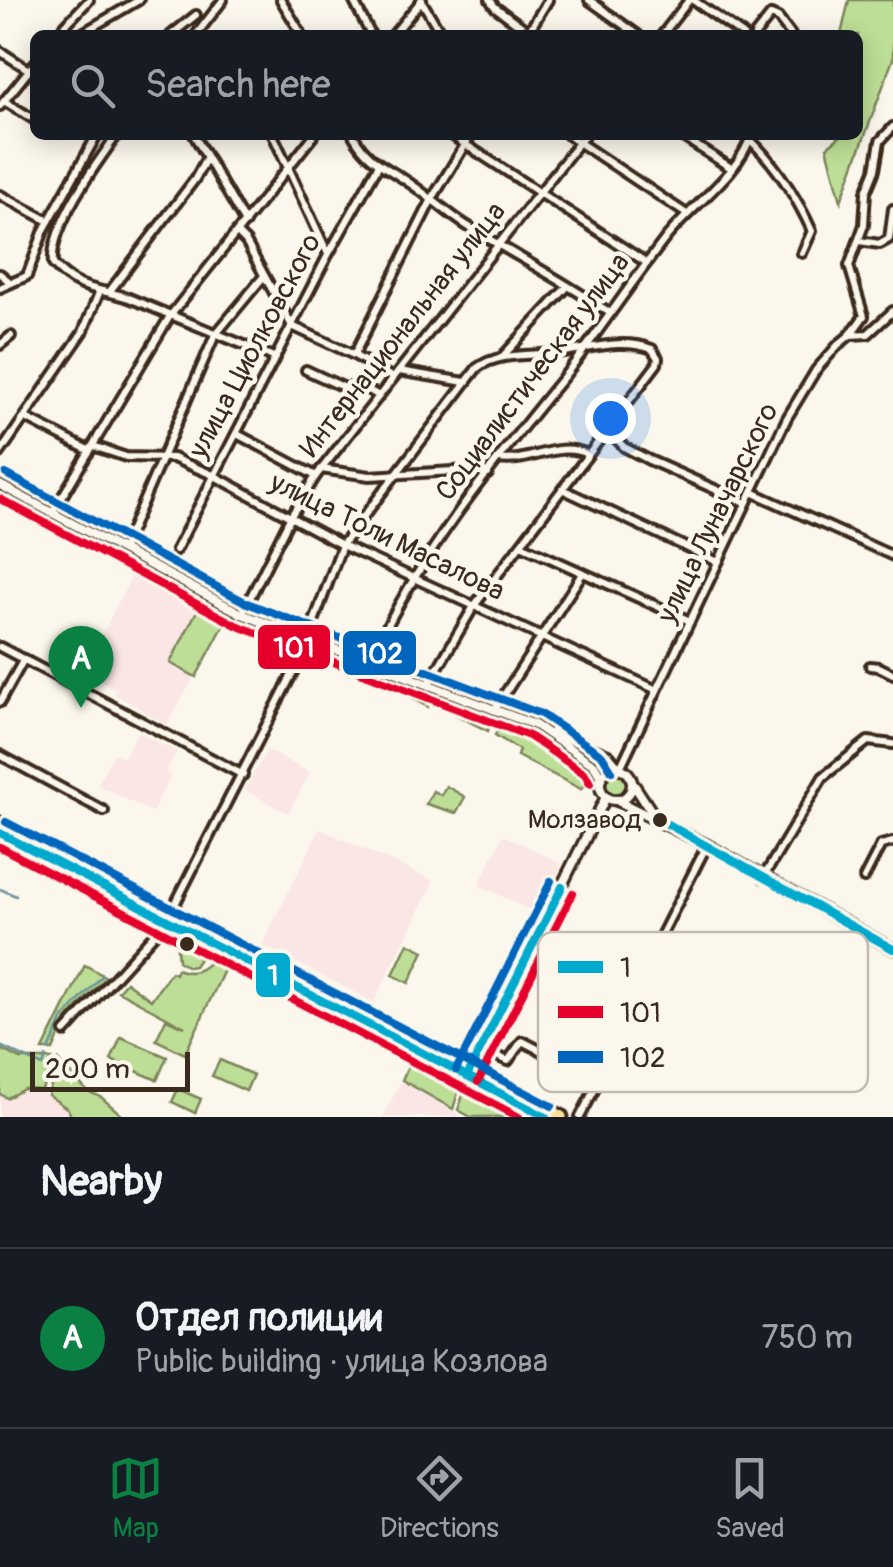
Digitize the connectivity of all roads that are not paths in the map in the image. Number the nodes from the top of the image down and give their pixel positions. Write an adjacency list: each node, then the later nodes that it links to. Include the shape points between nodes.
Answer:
1 (139, 0): 13 (street)
2 (222, 0): 15 (street)
3 (281, 0): 16 (street)
4 (353, 0): 17 (street)
5 (421, 0): 18 (street); 19 (street)
6 (490, 0): 20 (street)
7 (548, 0): 21 (street)
8 (589, 0): 22 (street)
9 (691, 0): 23 (street); 24 (street)
10 (86, 1): 12 (street)
11 (196, 15): 14 (street)
12 (60, 30)
13 (88, 30)
14 (177, 30)
15 (200, 30)
16 (299, 30)
17 (368, 30)
18 (397, 30)
19 (439, 30)
20 (525, 30)
21 (532, 30)
22 (631, 30)
23 (666, 30)
24 (736, 30)
25 (759, 30): 26 (street, via 771,15)
26 (787, 30)
27 (0, 51): 28 (street)
28 (30, 65)
29 (30, 69): 30 (street)
30 (2, 104): 31 (street)
31 (30, 118)
32 (893, 127): 59 (street, via 880,141)
33 (94, 140): 56 (street)
34 (113, 140): 70 (street, via 54,243 53,264 62,275)
35 (196, 140): 47 (street)
36 (275, 140): 50 (street)
37 (310, 140): 50 (street)
38 (357, 140): 48 (street)
39 (458, 140): 46 (street)
40 (468, 140): 46 (street)
41 (576, 140): 45 (street)
42 (688, 140): 49 (street)
43 (747, 140): 49 (street, Социалистическая улица)
44 (752, 140): 61 (street, via 780,170 806,216 812,231)
45 (579, 142): 51 (street, Интернациональная улица); 55 (street)
46 (465, 145): 51 (street); 53 (street)
47 (206, 159): 57 (street); 69 (street)
48 (378, 166): 53 (street); 62 (street, улица Циолковского)
49 (732, 168): 55 (street, Социалистическая улица)
50 (287, 169): 57 (street); 62 (street)
51 (540, 193): 60 (street, Интернациональная улица); 63 (street)
52 (0, 194): 56 (street)
53 (432, 200): 60 (street); 80 (street)
54 (893, 209): 59 (street, via 888,239)
55 (685, 213): 63 (street, Социалистическая улица)
56 (49, 221): 66 (street, via 27,276)
57 (245, 223): 58 (street)
58 (237, 233): 65 (street); 73 (street)
59 (859, 240): 76 (street, via 849,266 864,316)
60 (501, 244): 67 (street); 84 (street, Интернациональная улица)
61 (802, 253)
62 (328, 255): 74 (street, улица Циолковского)
63 (647, 263): 72 (street, Социалистическая улица)
64 (0, 274): 66 (street)
65 (264, 276): 74 (street); 75 (street)
66 (10, 282): 68 (street)
67 (567, 287): 72 (street); 81 (street)
68 (0, 288)
69 (110, 291): 70 (street); 73 (street)
70 (99, 293): 88 (street, via 83,332)
71 (893, 311): 76 (street, улица Луначарского, via 868,334)
72 (610, 313): 79 (street, Социалистическая улица)
73 (170, 316): 75 (street); 91 (street)
74 (292, 326): 80 (street); 82 (street, улица Циолковского)
75 (215, 335): 82 (street); 94 (street)
76 (850, 335): 102 (street, улица Луначарского, via 816,370)
77 (11, 336): 78 (street)
78 (0, 345)
79 (584, 347): 81 (street); 89 (street, via 647,346 658,358); 95 (street, Социалистическая улица)
80 (354, 355): 85 (street)
81 (502, 357): 86 (street, via 485,362)
82 (276, 358): 90 (street, улица Циолковского)
83 (306, 370): 87 (street)
84 (400, 371): 85 (street, Интернациональная улица); 86 (street)
85 (393, 378): 87 (street, Интернациональная улица)
86 (466, 382): 97 (street)
87 (380, 396): 96 (street, Интернациональная улица)
88 (26, 418): 91 (street, улица Толи Масалова); 92 (street)
89 (608, 429): 93 (street); 103 (street, via 624,447)
90 (237, 434): 96 (street); 99 (street, улица Циолковского)
91 (92, 448): 94 (street, улица Толи Масалова); 104 (street)
92 (0, 454)
93 (587, 454): 95 (street, via 568,449); 101 (street)
94 (160, 458): 99 (street, улица Толи Масалова); 108 (street)
95 (499, 459): 98 (street, Социалистическая улица)
96 (318, 472): 97 (street); 105 (street, Интернациональная улица)
97 (398, 474): 98 (street); 107 (street)
98 (488, 474): 113 (street, Социалистическая улица)
99 (213, 475): 105 (street, улица Толи Масалова); 109 (street, улица Циолковского)
100 (0, 484): 104 (street)
101 (562, 489): 106 (street); 111 (street)
102 (752, 492): 103 (street, улица Луначарского); 110 (street)
103 (746, 503): 111 (street, улица Луначарского)
104 (53, 512): 108 (street)
105 (291, 516): 107 (street, улица Толи Масалова); 115 (street, Интернациональная улица)
106 (521, 545): 112 (street); 114 (street)
107 (342, 546): 113 (street, улица Толи Масалова); 118 (street)
108 (123, 548): 115 (street)
109 (176, 550)
110 (893, 556)
111 (718, 562): 116 (street, улица Луначарского)
112 (582, 574): 116 (street); 117 (street)
113 (413, 579): 114 (street, улица Толи Масалова); 121 (street, Социалистическая улица)
114 (474, 606): 117 (street, улица Толи Масалова); 124 (street)
115 (242, 614): 118 (street)
116 (690, 620): 125 (street, улица Луначарского)
117 (541, 637): 125 (street, улица Толи Масалова); 127 (street)
118 (309, 639): 121 (street); 132 (street)
119 (0, 647): 120 (street)
120 (24, 660): 126 (street); 132 (street)
121 (370, 662): 124 (street)
122 (870, 666): 123 (street)
123 (893, 674)
124 (429, 683): 127 (street)
125 (657, 690): 131 (street, улица Луначарского)
126 (0, 702)
127 (494, 709): 128 (street)
128 (535, 725): 131 (street, via 608,756); 133 (street, via 594,765)
129 (893, 744): 142 (street, via 868,741 830,769)
130 (0, 755): 136 (street)
131 (620, 768): 133 (street); 134 (street)
132 (243, 775): 144 (street)
133 (601, 777): 135 (street)
134 (632, 781): 135 (street, via 628,794); 137 (street)
135 (611, 799): 137 (street); 145 (street)
136 (104, 810)
137 (660, 820): 141 (street)
138 (0, 824): 144 (highway)
139 (0, 833): 144 (highway)
140 (893, 842): 143 (street, via 881,845)
141 (707, 845): 142 (street); 146 (street)
142 (764, 878): 147 (street)
143 (864, 878)
144 (169, 917): 151 (street); 154 (highway)
145 (540, 932)
146 (664, 932)
147 (862, 932)
148 (538, 935): 153 (street)
149 (868, 935): 150 (street)
150 (893, 949)
151 (65, 1032)
152 (538, 1048): 153 (street, via 522,1040 508,1061)
153 (481, 1049): 154 (street)
154 (469, 1073): 156 (highway); 157 (highway)
155 (593, 1092): 158 (street)
156 (546, 1117)
157 (561, 1117)
158 (580, 1117)

